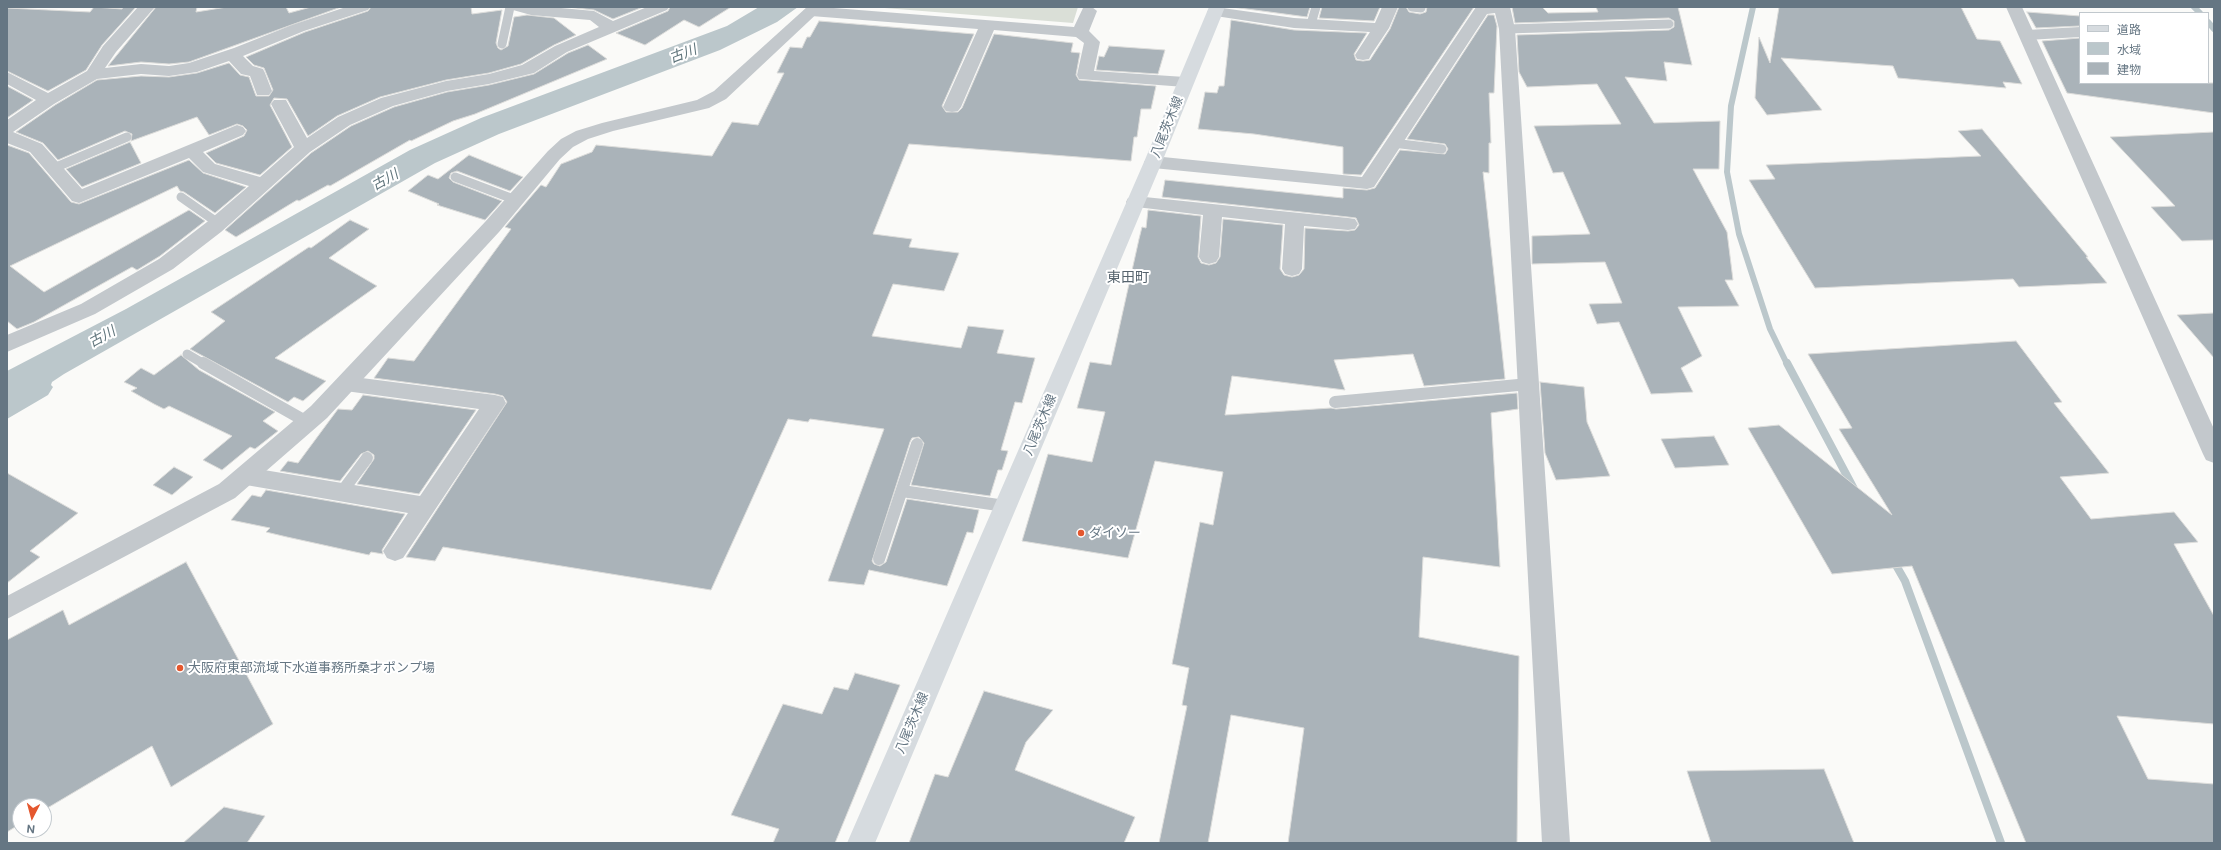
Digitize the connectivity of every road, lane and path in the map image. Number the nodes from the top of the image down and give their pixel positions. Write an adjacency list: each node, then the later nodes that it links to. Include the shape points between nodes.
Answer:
1 (147, 7): 27 (street, via 109,49)
2 (362, 7): 25 (street, via 298,28)
3 (510, 7): 24 (lane)
4 (519, 7): 18 (street, via 594,16)
5 (661, 7): 18 (street)
6 (1316, 7): 15 (lane)
7 (1390, 7): 19 (street)
8 (1412, 7): 11 (lane)
9 (1502, 7): 20 (street); 38 (street, via 1482,10)
10 (2014, 7): 23 (street)
11 (1421, 8)
12 (813, 9): 17 (street); 47 (street, via 720,95 703,104 608,127 567,143)
13 (1216, 9): 15 (street); 29 (main road, 八尾茨木線)
14 (1089, 11): 21 (street)
15 (1311, 24): 19 (street)
16 (1668, 24): 20 (lane)
17 (988, 25): 21 (street); 33 (street)
18 (610, 27): 39 (street, via 561,49 528,68 387,102 344,121)
19 (1381, 28): 26 (street)
20 (1507, 29): 58 (street)
21 (1080, 32): 29 (street, via 1092,42 1085,75)
22 (2079, 32): 23 (street)
23 (2027, 35): 62 (street)
24 (502, 44)
25 (232, 54): 27 (street, via 191,68 169,71 141,69); 30 (street, via 246,70 257,73)
26 (1363, 55)
27 (93, 74): 31 (street)
28 (7, 77): 31 (street)
29 (1185, 82): 42 (main road, 八尾茨木線)
30 (263, 91)
31 (48, 100): 34 (street)
32 (280, 104): 39 (street)
33 (952, 107)
34 (7, 128)
35 (236, 131): 41 (street)
36 (7, 136): 43 (street, via 36,148)
37 (127, 137): 43 (lane)
38 (1393, 143): 40 (lane); 42 (street, via 1367,183)
39 (304, 148): 45 (street)
40 (1442, 149)
41 (191, 150): 43 (street, via 80,196); 45 (street, via 209,168)
42 (1153, 162): 48 (main road, 八尾茨木線)
43 (54, 168)
44 (456, 177): 47 (lane)
45 (263, 184): 51 (street)
46 (181, 197): 51 (lane)
47 (516, 200): 57 (street)
48 (1135, 202): 49 (street); 68 (main road, 八尾茨木線)
49 (1213, 210): 50 (street); 53 (street)
50 (1294, 219): 52 (street); 54 (street)
51 (218, 223): 55 (street, via 166,264 101,301)
52 (1348, 224)
53 (1209, 257)
54 (1292, 269)
55 (7, 344)
56 (187, 354): 60 (lane)
57 (346, 384): 60 (street); 67 (street, via 495,403)
58 (1528, 384): 59 (lane); 73 (street)
59 (1335, 402)
60 (308, 422): 64 (street)
61 (917, 444): 65 (lane)
62 (2214, 454)
63 (367, 458): 66 (lane)
64 (246, 476): 66 (street); 71 (street, via 227,491)
65 (902, 491): 68 (lane); 70 (lane)
66 (341, 492): 67 (street)
67 (425, 506): 69 (street)
68 (1005, 506): 72 (main road, 八尾茨木線)
69 (395, 551)
70 (879, 559)
71 (7, 608)
72 (861, 843)
73 (1556, 843)

